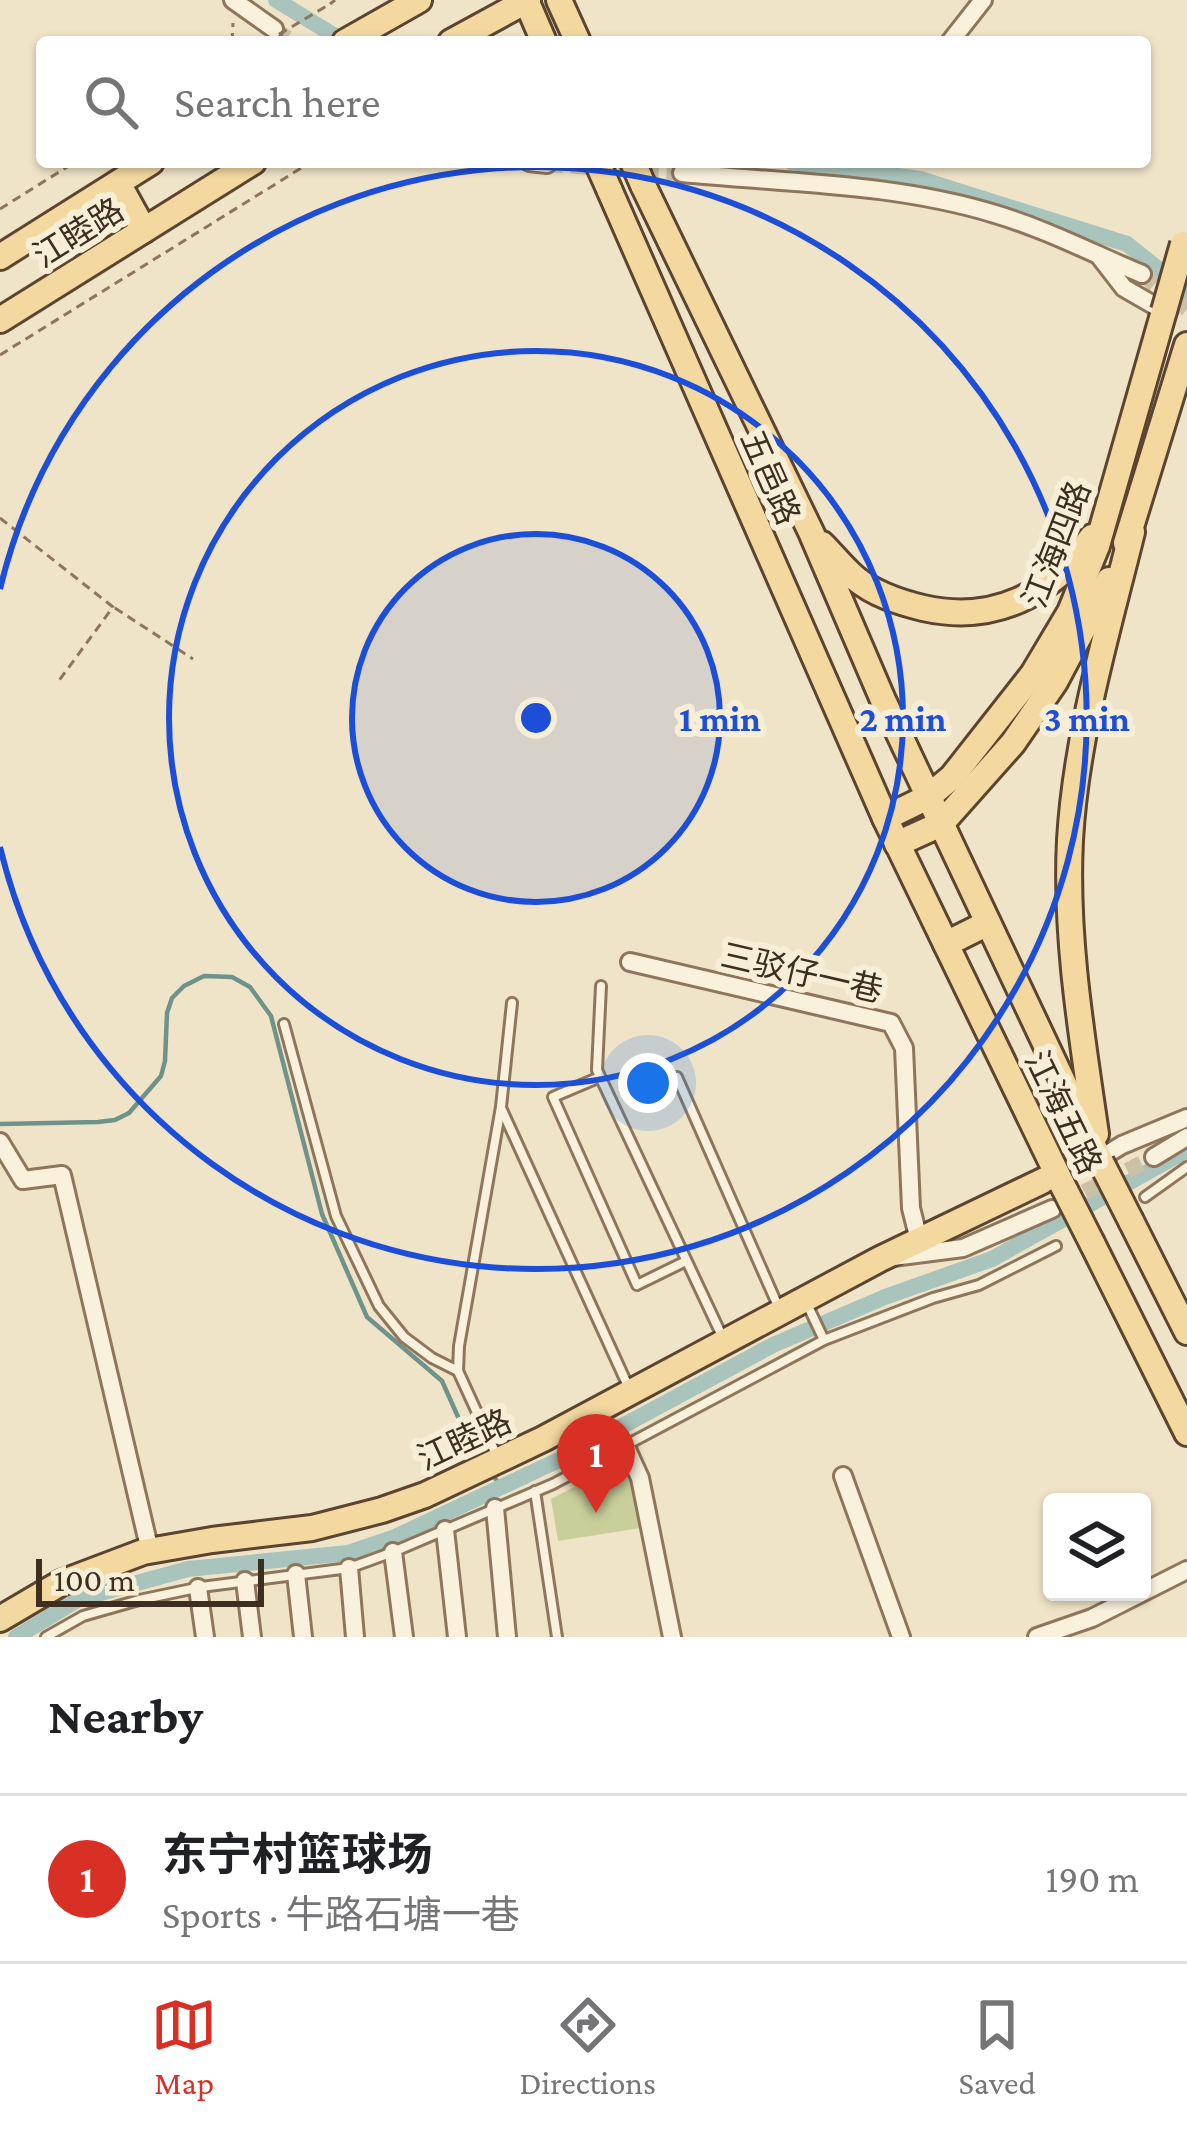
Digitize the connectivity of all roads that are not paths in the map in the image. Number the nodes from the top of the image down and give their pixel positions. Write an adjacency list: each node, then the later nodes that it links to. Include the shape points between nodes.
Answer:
1 (527, 0): 8 (main road); 9 (main road)
2 (559, 0): 10 (main road)
3 (983, 0): 11 (street)
4 (236, 2): 6 (street)
5 (413, 2): 7 (main road)
6 (270, 35)
7 (355, 36)
8 (462, 36)
9 (542, 36)
10 (575, 36)
11 (955, 36)
12 (142, 168): 17 (main road, 江睦路)
13 (243, 168): 18 (main road, 江睦路)
14 (600, 168): 30 (main road, 五邑路, bridge)
15 (682, 173): 21 (street, via 931,199 996,214)
16 (638, 174): 27 (main road, 五邑路)
17 (118, 183): 18 (main road); 20 (main road, 江睦路)
18 (144, 230): 24 (main road, 江睦路)
19 (1185, 237): 23 (main road, 江海四路, bridge)
20 (0, 256)
21 (1100, 256): 22 (street); 23 (street, via 1124,288)
22 (1142, 274)
23 (1164, 311): 26 (main road, 江海四路)
24 (0, 320)
25 (1187, 346): 28 (main road, 江海四路)
26 (1107, 515): 27 (main road, via 1053,581 983,611 894,602 856,579); 31 (main road, 江海四路, via 1070,612)
27 (811, 532): 29 (main road, 五邑路)
28 (1132, 532): 31 (main road, 江海四路, via 1055,682); 49 (main road, via 1090,701 1070,840 1077,1009)
29 (883, 700): 30 (main road); 32 (main road, 五邑路)
30 (842, 719): 33 (main road, 五邑路)
31 (1004, 734): 32 (main road, 江海四路); 34 (main road, 江海四路)
32 (928, 797): 33 (main road, 江海四路); 34 (main road, 江海五路)
33 (885, 818): 35 (main road, 江海五路)
34 (941, 824): 35 (main road); 36 (main road, 江海五路)
35 (897, 844): 37 (main road, 江海五路)
36 (988, 923): 37 (main road); 49 (main road, 江海五路)
37 (946, 944): 51 (main road, 江海五路)
38 (630, 962): 54 (street, 三驳仔一巷, via 891,1023 904,1048)
39 (602, 986): 42 (lane)
40 (512, 1003): 44 (lane)
41 (284, 1024): 63 (lane, via 336,1216 379,1306 404,1336)
42 (600, 1077): 57 (lane); 57 (lane, via 554,1097 638,1285)
43 (676, 1077): 59 (lane)
44 (501, 1107): 63 (lane); 64 (lane)
45 (1187, 1118): 49 (street)
46 (1187, 1137): 48 (street)
47 (0, 1142): 74 (street, via 23,1180 62,1175)
48 (1154, 1157)
49 (1100, 1161): 60 (main road, 江海五路, bridge)
50 (1187, 1167): 52 (lane)
51 (1059, 1179): 54 (main road, 江睦路); 66 (main road, 江海五路, bridge)
52 (1145, 1196)
53 (1052, 1209): 56 (street, via 963,1248)
54 (919, 1240): 56 (main road, 江睦路)
55 (1056, 1246): 61 (lane, via 979,1286)
56 (880, 1259): 58 (main road, 江睦路)
57 (686, 1261): 62 (lane)
58 (806, 1300): 59 (main road, 江睦路); 61 (lane)
59 (781, 1313): 62 (main road, 江睦路)
60 (1187, 1332)
61 (824, 1340): 67 (lane)
62 (725, 1342): 64 (main road, 江睦路)
63 (458, 1371): 68 (lane)
64 (631, 1393): 65 (main road, 江睦路)
65 (558, 1432): 68 (main road, 江睦路); 69 (lane)
66 (1187, 1433)
67 (625, 1445): 69 (lane); 91 (street, via 640,1478)
68 (499, 1461): 74 (main road, 江睦路, via 365,1515)
69 (577, 1472): 71 (lane)
70 (843, 1476): 92 (street)
71 (535, 1491): 72 (lane); 90 (lane)
72 (495, 1508): 73 (lane); 89 (street)
73 (445, 1530): 75 (lane); 88 (street)
74 (150, 1551): 81 (main road, 江睦路, via 61,1583)
75 (394, 1552): 76 (lane); 87 (street)
76 (349, 1568): 78 (lane); 86 (street)
77 (1187, 1570): 93 (street)
78 (296, 1574): 79 (lane); 85 (street)
79 (245, 1581): 80 (lane); 84 (street)
80 (198, 1588): 82 (lane, via 83,1616); 83 (street)
81 (0, 1618)
82 (46, 1637)
83 (205, 1637)
84 (252, 1637)
85 (303, 1637)
86 (355, 1637)
87 (404, 1637)
88 (457, 1637)
89 (507, 1637)
90 (557, 1637)
91 (672, 1637)
92 (901, 1637)
93 (1037, 1637)

